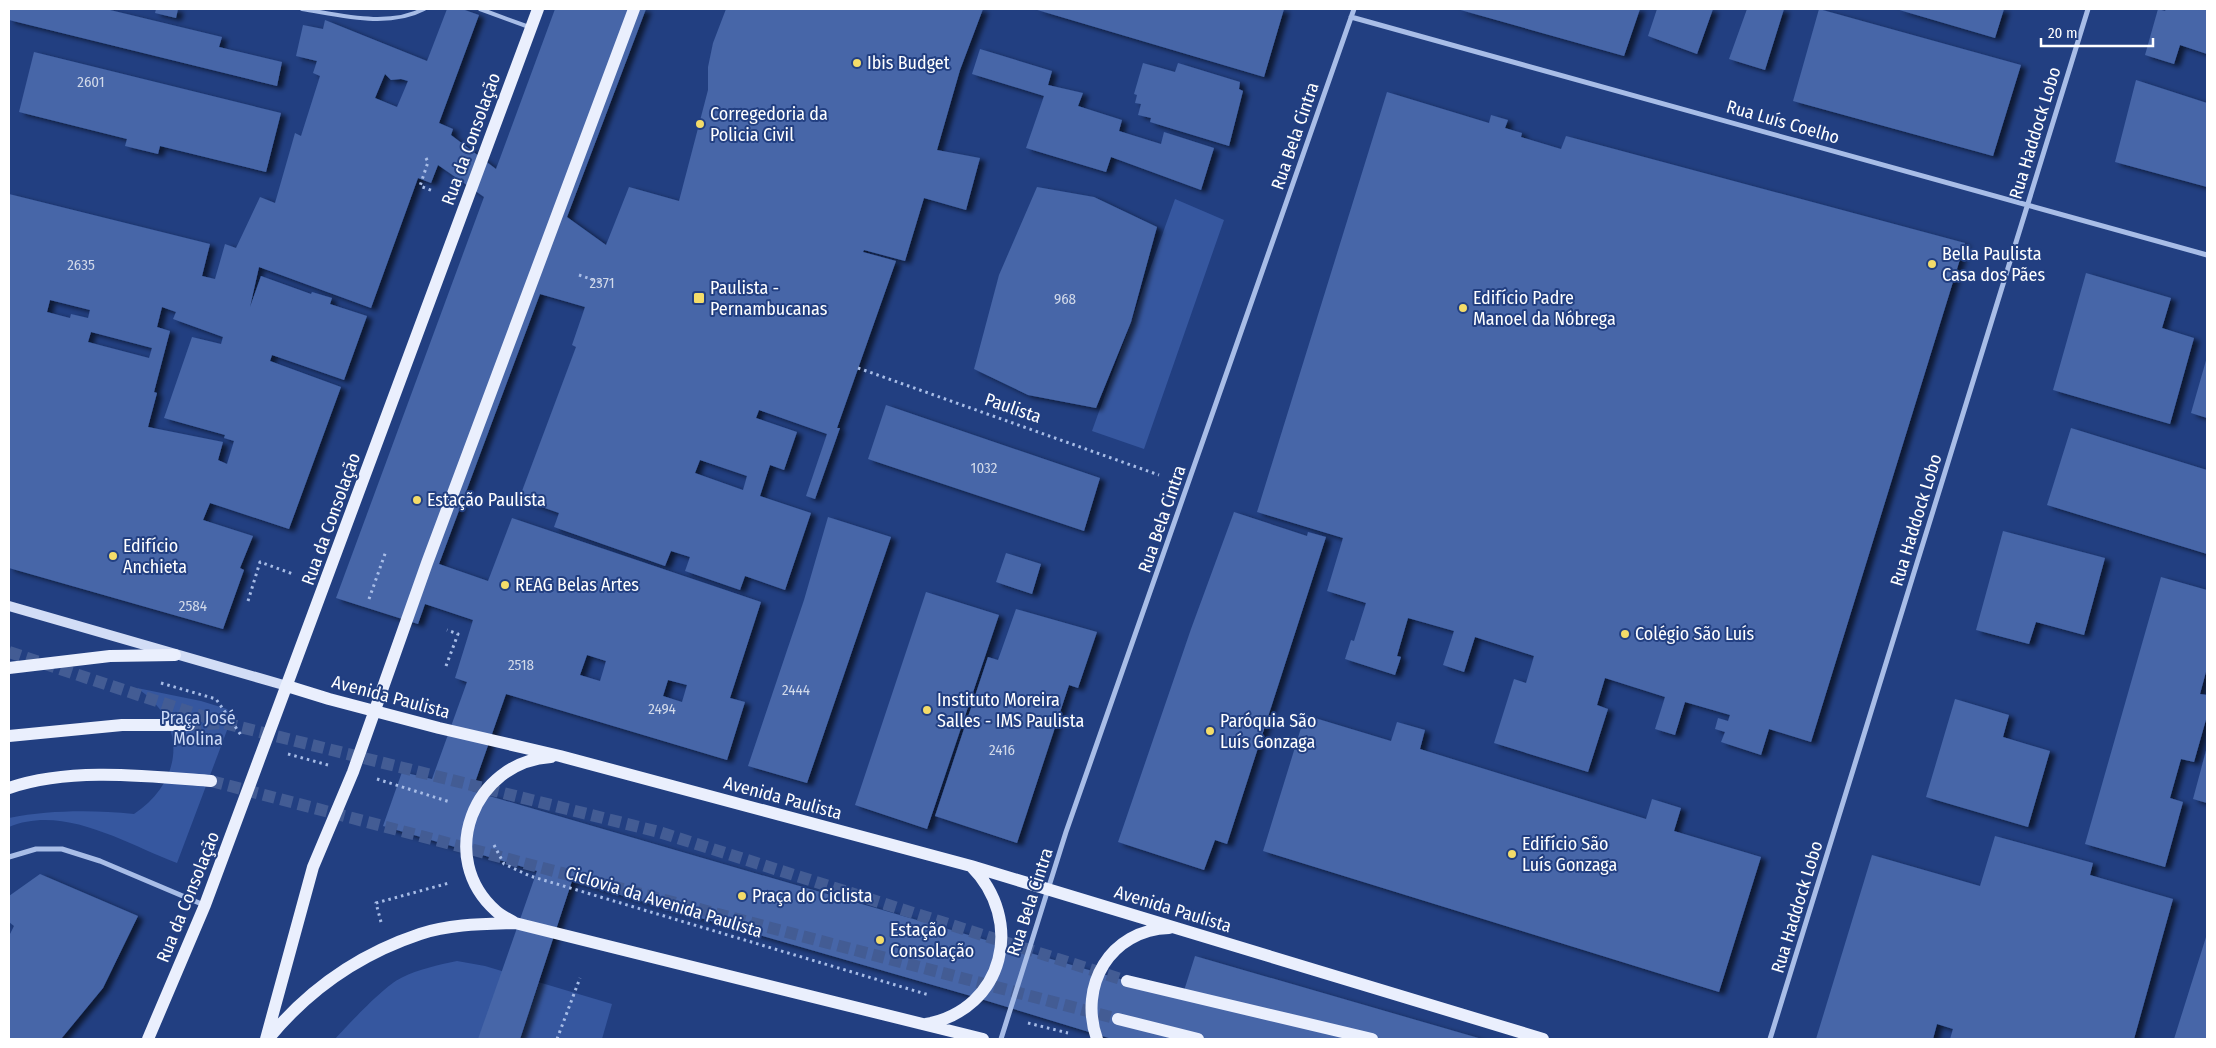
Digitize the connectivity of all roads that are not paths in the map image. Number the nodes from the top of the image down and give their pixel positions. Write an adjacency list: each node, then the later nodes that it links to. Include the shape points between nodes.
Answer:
1 (302, 9): 2 (lane, via 359,19 410,16)
2 (424, 9)
3 (480, 9): 9 (lane)
4 (538, 9): 9 (main road, Rua da Consolação)
5 (634, 9): 16 (main road)
6 (1354, 9): 8 (street, Rua Bela Cintra)
7 (2088, 9): 10 (street, Rua Haddock Lobo)
8 (1351, 17): 10 (street, Rua Luís Coelho); 24 (street, Rua Bela Cintra)
9 (531, 28): 15 (main road, Rua da Consolação)
10 (2027, 205): 11 (street, Rua Luís Coelho); 39 (street, Rua Haddock Lobo)
11 (2207, 255)
12 (9, 606): 13 (main road, Avenida Paulista)
13 (175, 655): 14 (main road, via 110,656); 15 (main road, Avenida Paulista)
14 (9, 668)
15 (287, 686): 16 (main road, Avenida Paulista); 25 (main road, Rua da Consolação)
16 (374, 711): 19 (main road, Avenida Paulista); 32 (main road, via 353,772 313,867)
17 (189, 724): 18 (main road, via 122,724)
18 (9, 736)
19 (560, 756): 23 (main road, Avenida Paulista); 26 (main road, via 525,762 508,770 482,794 468,826 467,859 472,877 496,912)
20 (211, 780): 21 (main road, via 134,775 71,777)
21 (9, 788)
22 (9, 857): 25 (street, via 36,849 62,849 100,861)
23 (971, 866): 24 (main road, Avenida Paulista); 30 (main road, via 993,894 1000,917 1001,953 993,975 970,1003 949,1017)
24 (1048, 889): 27 (main road, Avenida Paulista); 34 (street, Rua Bela Cintra)
25 (205, 905): 31 (main road, Rua da Consolação)
26 (515, 923): 30 (main road); 32 (main road, via 473,925 421,934 363,959 335,976)
27 (1174, 928): 35 (main road, via 1149,931 1126,941 1100,969 1091,1006); 38 (main road, Avenida Paulista)
28 (1127, 981): 37 (main road)
29 (1118, 1019): 36 (main road)
30 (924, 1024): 33 (main road)
31 (147, 1039)
32 (267, 1039)
33 (983, 1039)
34 (1001, 1039)
35 (1097, 1039)
36 (1198, 1039)
37 (1372, 1039)
38 (1543, 1039)
39 (1770, 1039)

